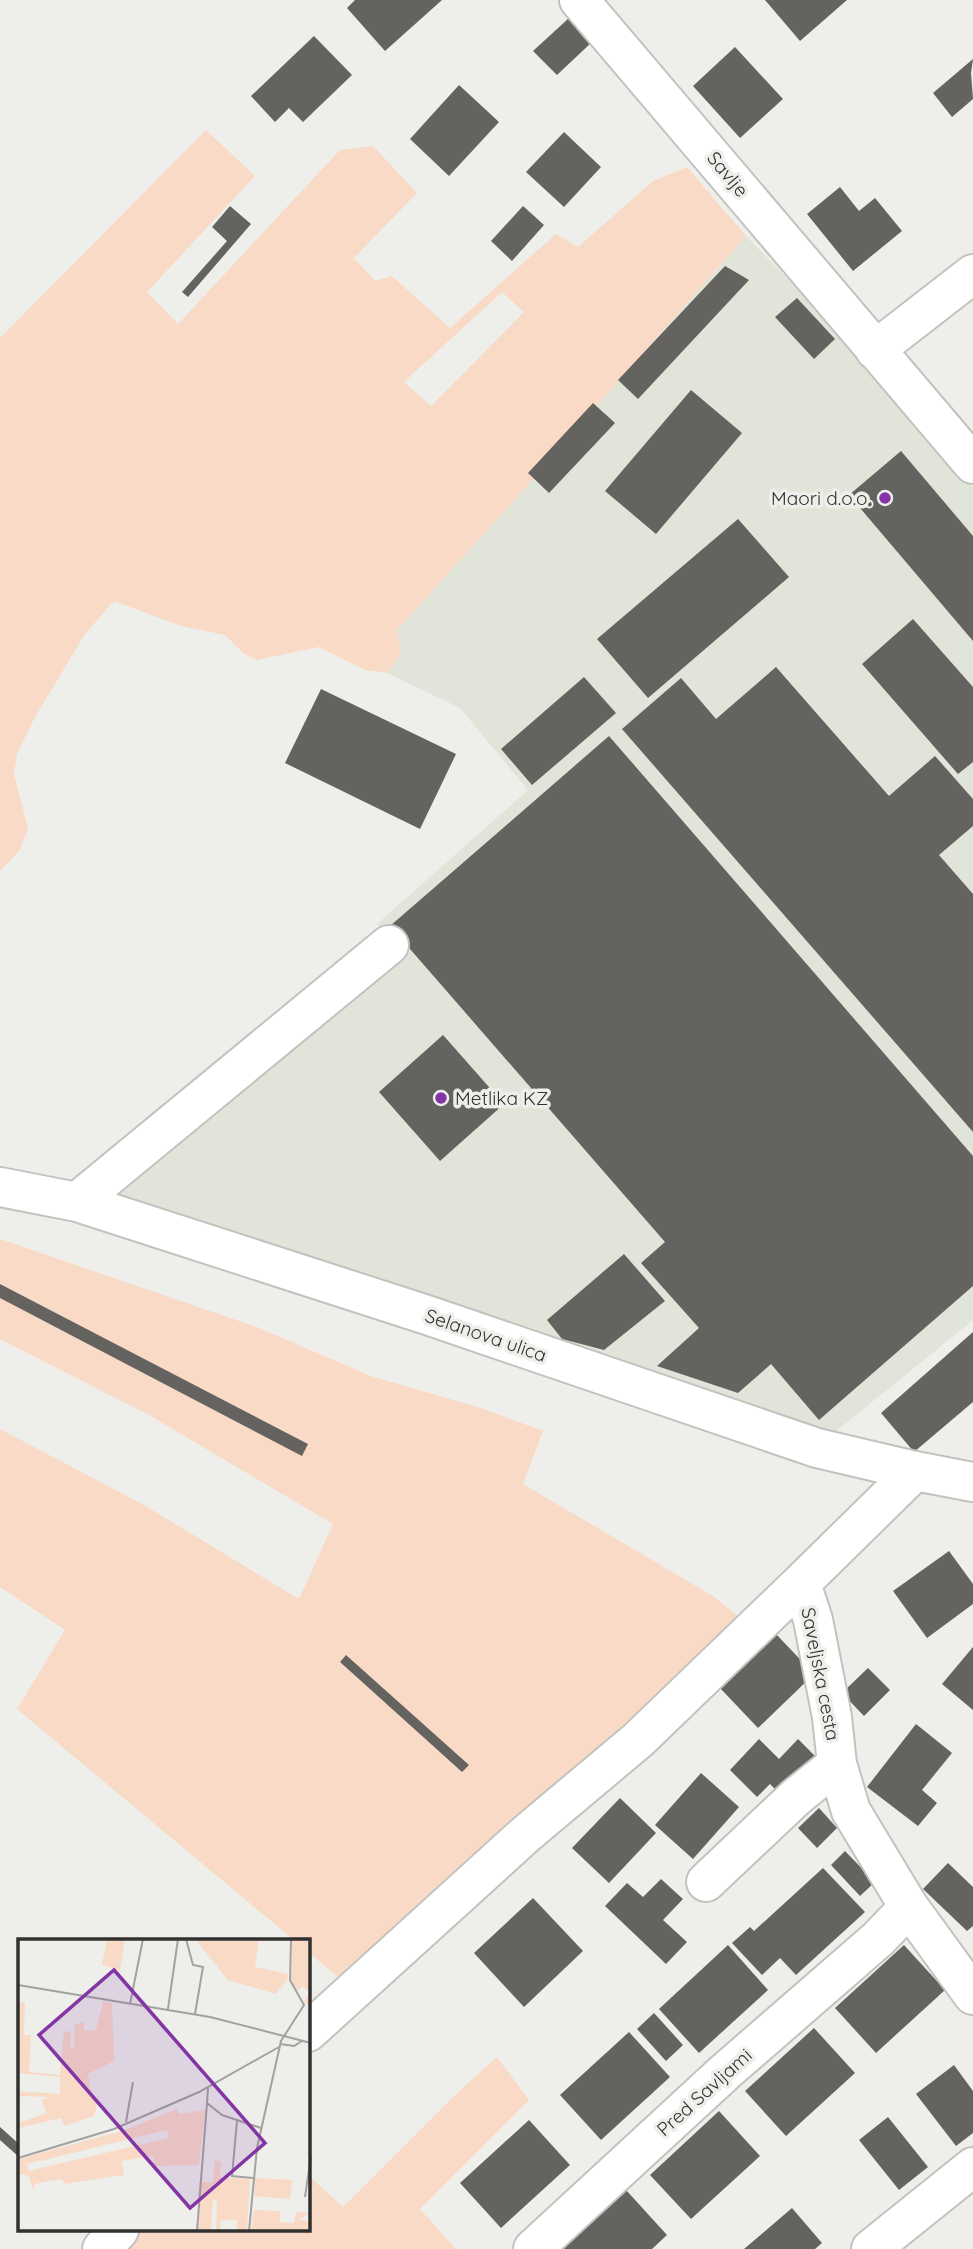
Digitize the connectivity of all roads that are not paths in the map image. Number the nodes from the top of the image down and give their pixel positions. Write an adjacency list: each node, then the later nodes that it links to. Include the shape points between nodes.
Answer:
1 (579, 0): 3 (street, Savlje)
2 (973, 274): 3 (street)
3 (874, 350): 4 (street, Savlje)
4 (973, 464)
5 (389, 945): 7 (street)
6 (0, 1187): 7 (street, Selanova ulica)
7 (77, 1202): 8 (street, Selanova ulica, via 817,1448)
8 (915, 1472): 9 (street, Selanova ulica); 10 (street, Saveljska cesta)
9 (973, 1482)
10 (801, 1583): 11 (street, Saveljska cesta, via 813,1620); 15 (street, via 638,1740 526,1834)
11 (837, 1764): 12 (street); 13 (street, Saveljska cesta, via 851,1811)
12 (706, 1882)
13 (909, 1907): 14 (street); 19 (street, Pred Savljami)
14 (973, 1995)
15 (310, 2030)
16 (973, 2167): 20 (street)
17 (117, 2232): 18 (street)
18 (102, 2249)
19 (533, 2249)
20 (871, 2249)

